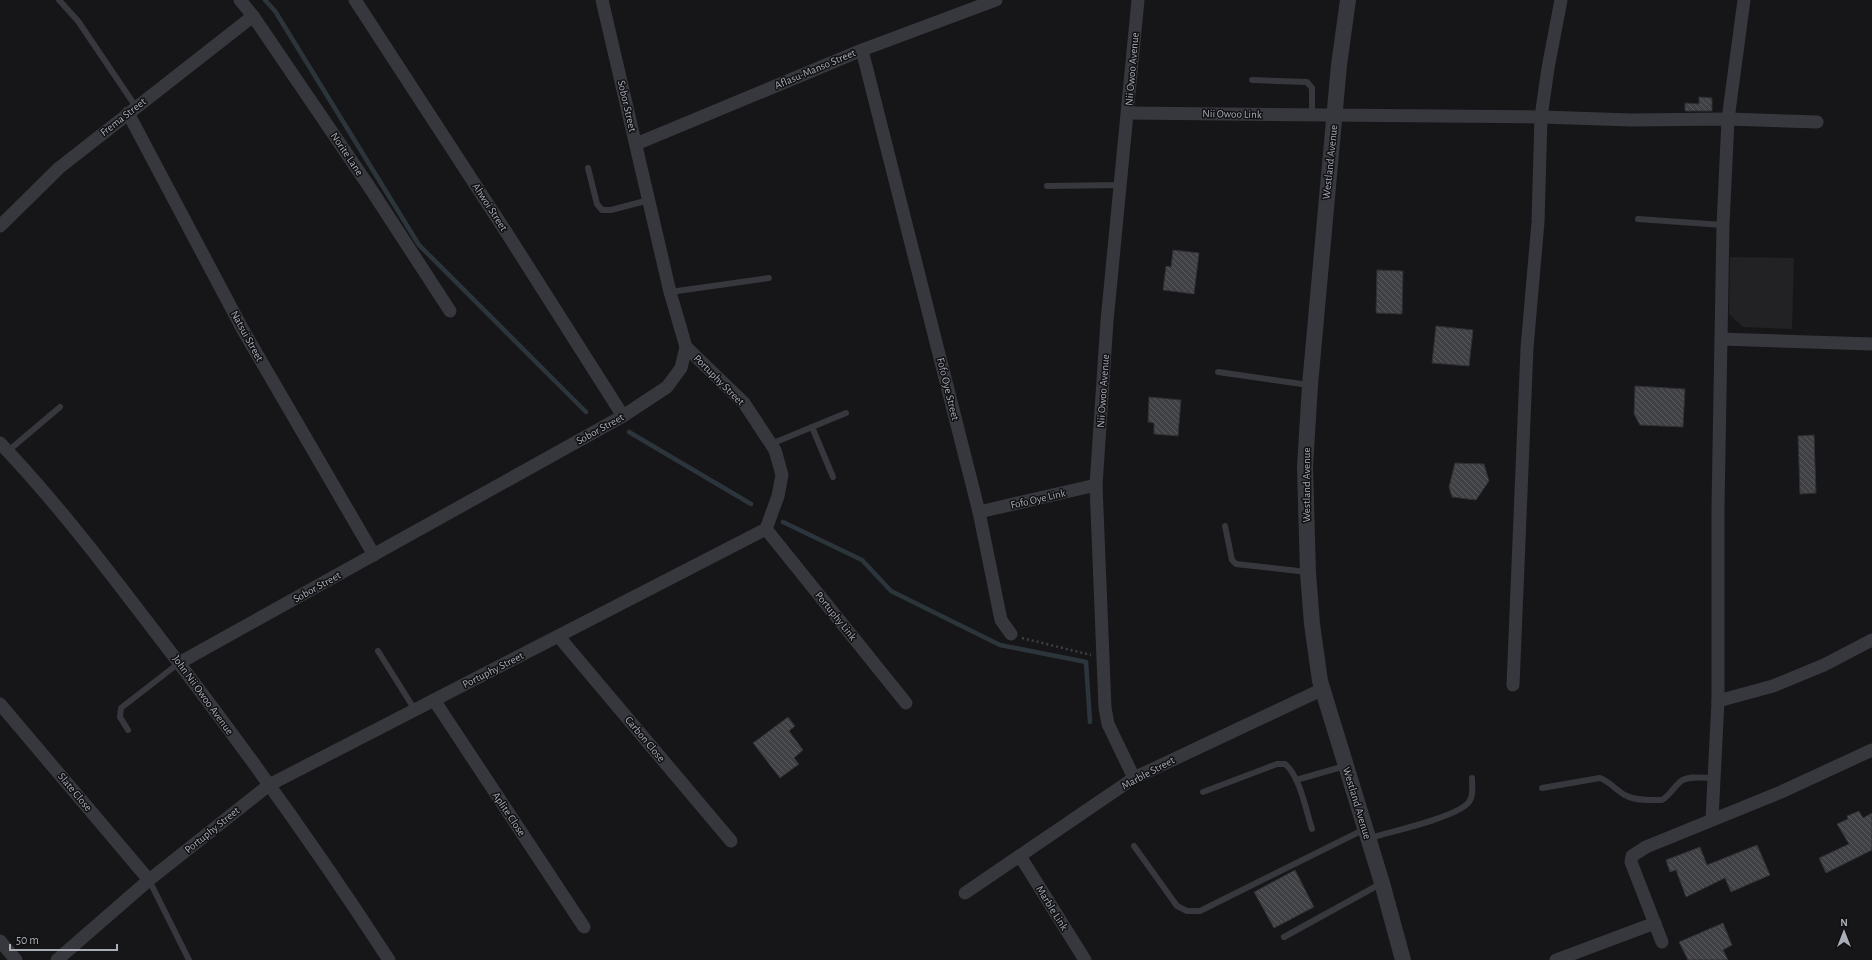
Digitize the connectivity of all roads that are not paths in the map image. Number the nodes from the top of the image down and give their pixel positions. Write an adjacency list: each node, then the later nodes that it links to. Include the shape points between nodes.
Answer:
1 (58, 0): 13 (lane, via 78,21)
2 (240, 0): 10 (street, Norite Lane)
3 (355, 0): 38 (street, Ahwoi Street)
4 (602, 0): 20 (street, Sobor Street)
5 (996, 0): 11 (street, Aflasu-Manso Street)
6 (1138, 0): 14 (street, Nii Owoo Avenue)
7 (1348, 0): 16 (street, Westland Avenue)
8 (1561, 0): 17 (street)
9 (1744, 0): 18 (street)
10 (253, 16): 13 (street, Frema Street); 30 (street, Norite Lane, via 364,178)
11 (862, 50): 20 (street, Aflasu-Manso Street); 44 (street, Fofo Oye Street)
12 (1252, 80): 15 (lane, via 1307,82 1312,88)
13 (132, 110): 27 (street, Frema Street, via 59,168); 47 (street, Natsui Street, via 243,330)
14 (1128, 113): 15 (street, Nii Owoo Link); 22 (street, Nii Owoo Avenue)
15 (1312, 115): 16 (street, Nii Owoo Link)
16 (1335, 115): 17 (street, Nii Owoo Link); 35 (street, Westland Avenue)
17 (1541, 117): 18 (street, Nii Owoo Link, via 1631,120); 54 (street, via 1538,222 1527,348)
18 (1728, 119): 19 (street, Nii Owoo Link); 26 (street)
19 (1818, 122)
20 (636, 144): 24 (street, Sobor Street)
21 (588, 168): 24 (lane, via 597,204 602,210)
22 (1121, 185): 23 (lane); 43 (street, Nii Owoo Avenue, via 1107,321)
23 (1047, 186)
24 (649, 200): 29 (street, Sobor Street)
25 (1638, 219): 26 (lane)
26 (1723, 225): 31 (street)
27 (0, 226)
28 (769, 278): 29 (lane)
29 (670, 292): 33 (street, Sobor Street)
30 (450, 311)
31 (1721, 339): 32 (street); 57 (street)
32 (1872, 344)
33 (686, 347): 38 (street, Sobor Street, via 681,368 667,387); 40 (street, Portuphy Street, via 744,403)
34 (1218, 372): 35 (lane)
35 (1310, 385): 48 (street, Westland Avenue, via 1305,467)
36 (60, 407): 41 (lane)
37 (846, 413): 39 (lane)
38 (623, 416): 47 (street, Sobor Street)
39 (812, 427): 40 (lane); 42 (lane)
40 (771, 444): 46 (street, Portuphy Street, via 782,475 778,496)
41 (3, 452): 53 (street, John Nii Owoo Avenue, via 61,510)
42 (833, 477)
43 (1096, 485): 44 (street, Fofo Oye Link); 64 (street, Nii Owoo Avenue, via 1105,708 1108,724)
44 (979, 512): 49 (street, Fofo Oye Street, via 1001,620)
45 (1225, 526): 48 (lane, via 1232,560 1236,564)
46 (766, 529): 50 (street, Portuphy Street); 58 (street, Portuphy Link)
47 (374, 555): 53 (street, Sobor Street)
48 (1308, 572): 55 (street, Westland Avenue, via 1312,624)
49 (1011, 634)
50 (559, 637): 56 (street, Portuphy Street); 74 (street, Carbon Close)
51 (1872, 640): 57 (street, via 1824,665 1773,686)
52 (378, 651): 60 (lane)
53 (179, 663): 61 (lane, via 121,708 120,717); 68 (street, John Nii Owoo Avenue)
54 (1513, 685)
55 (1323, 689): 63 (street, Westland Avenue); 64 (street, Marble Street)
56 (434, 700): 60 (street, Portuphy Street); 81 (street, Aplite Close)
57 (1718, 701): 66 (street)
58 (906, 703)
59 (0, 704): 77 (street, Slate Close)
60 (415, 710): 68 (street, Portuphy Street)
61 (128, 730)
62 (1872, 750): 71 (street, via 1781,792)
63 (1345, 766): 67 (lane); 73 (street, Westland Avenue)
64 (1134, 778): 76 (street, Marble Street)
65 (1472, 778): 73 (lane, via 1472,795 1462,808 1440,817)
66 (1714, 778): 69 (lane, via 1686,779 1662,800 1626,796 1608,781 1600,778); 71 (street)
67 (1296, 780): 70 (lane, via 1291,769 1285,764 1277,764); 72 (lane)
68 (269, 785): 77 (street, Portuphy Street); 88 (street, John Nii Owoo Avenue, via 332,872)
69 (1542, 788)
70 (1203, 792)
71 (1712, 819): 80 (street, via 1646,847 1632,856 1631,862)
72 (1312, 829)
73 (1367, 834): 75 (lane, via 1200,911 1187,911 1177,906); 78 (street, Westland Avenue)
74 (731, 841)
75 (1134, 846)
76 (1020, 856): 79 (street, Marble Street); 89 (street, Marble Link)
77 (149, 880): 86 (street, Portuphy Street); 87 (lane)
78 (1382, 883): 82 (lane); 90 (street, Westland Avenue)
79 (965, 894)
80 (1655, 923): 84 (street); 91 (street)
81 (584, 927)
82 (1284, 937)
83 (0, 941): 85 (street)
84 (1662, 942)
85 (16, 960)
86 (56, 960)
87 (189, 960)
88 (389, 960)
89 (1085, 960)
90 (1403, 960)
91 (1556, 960)

